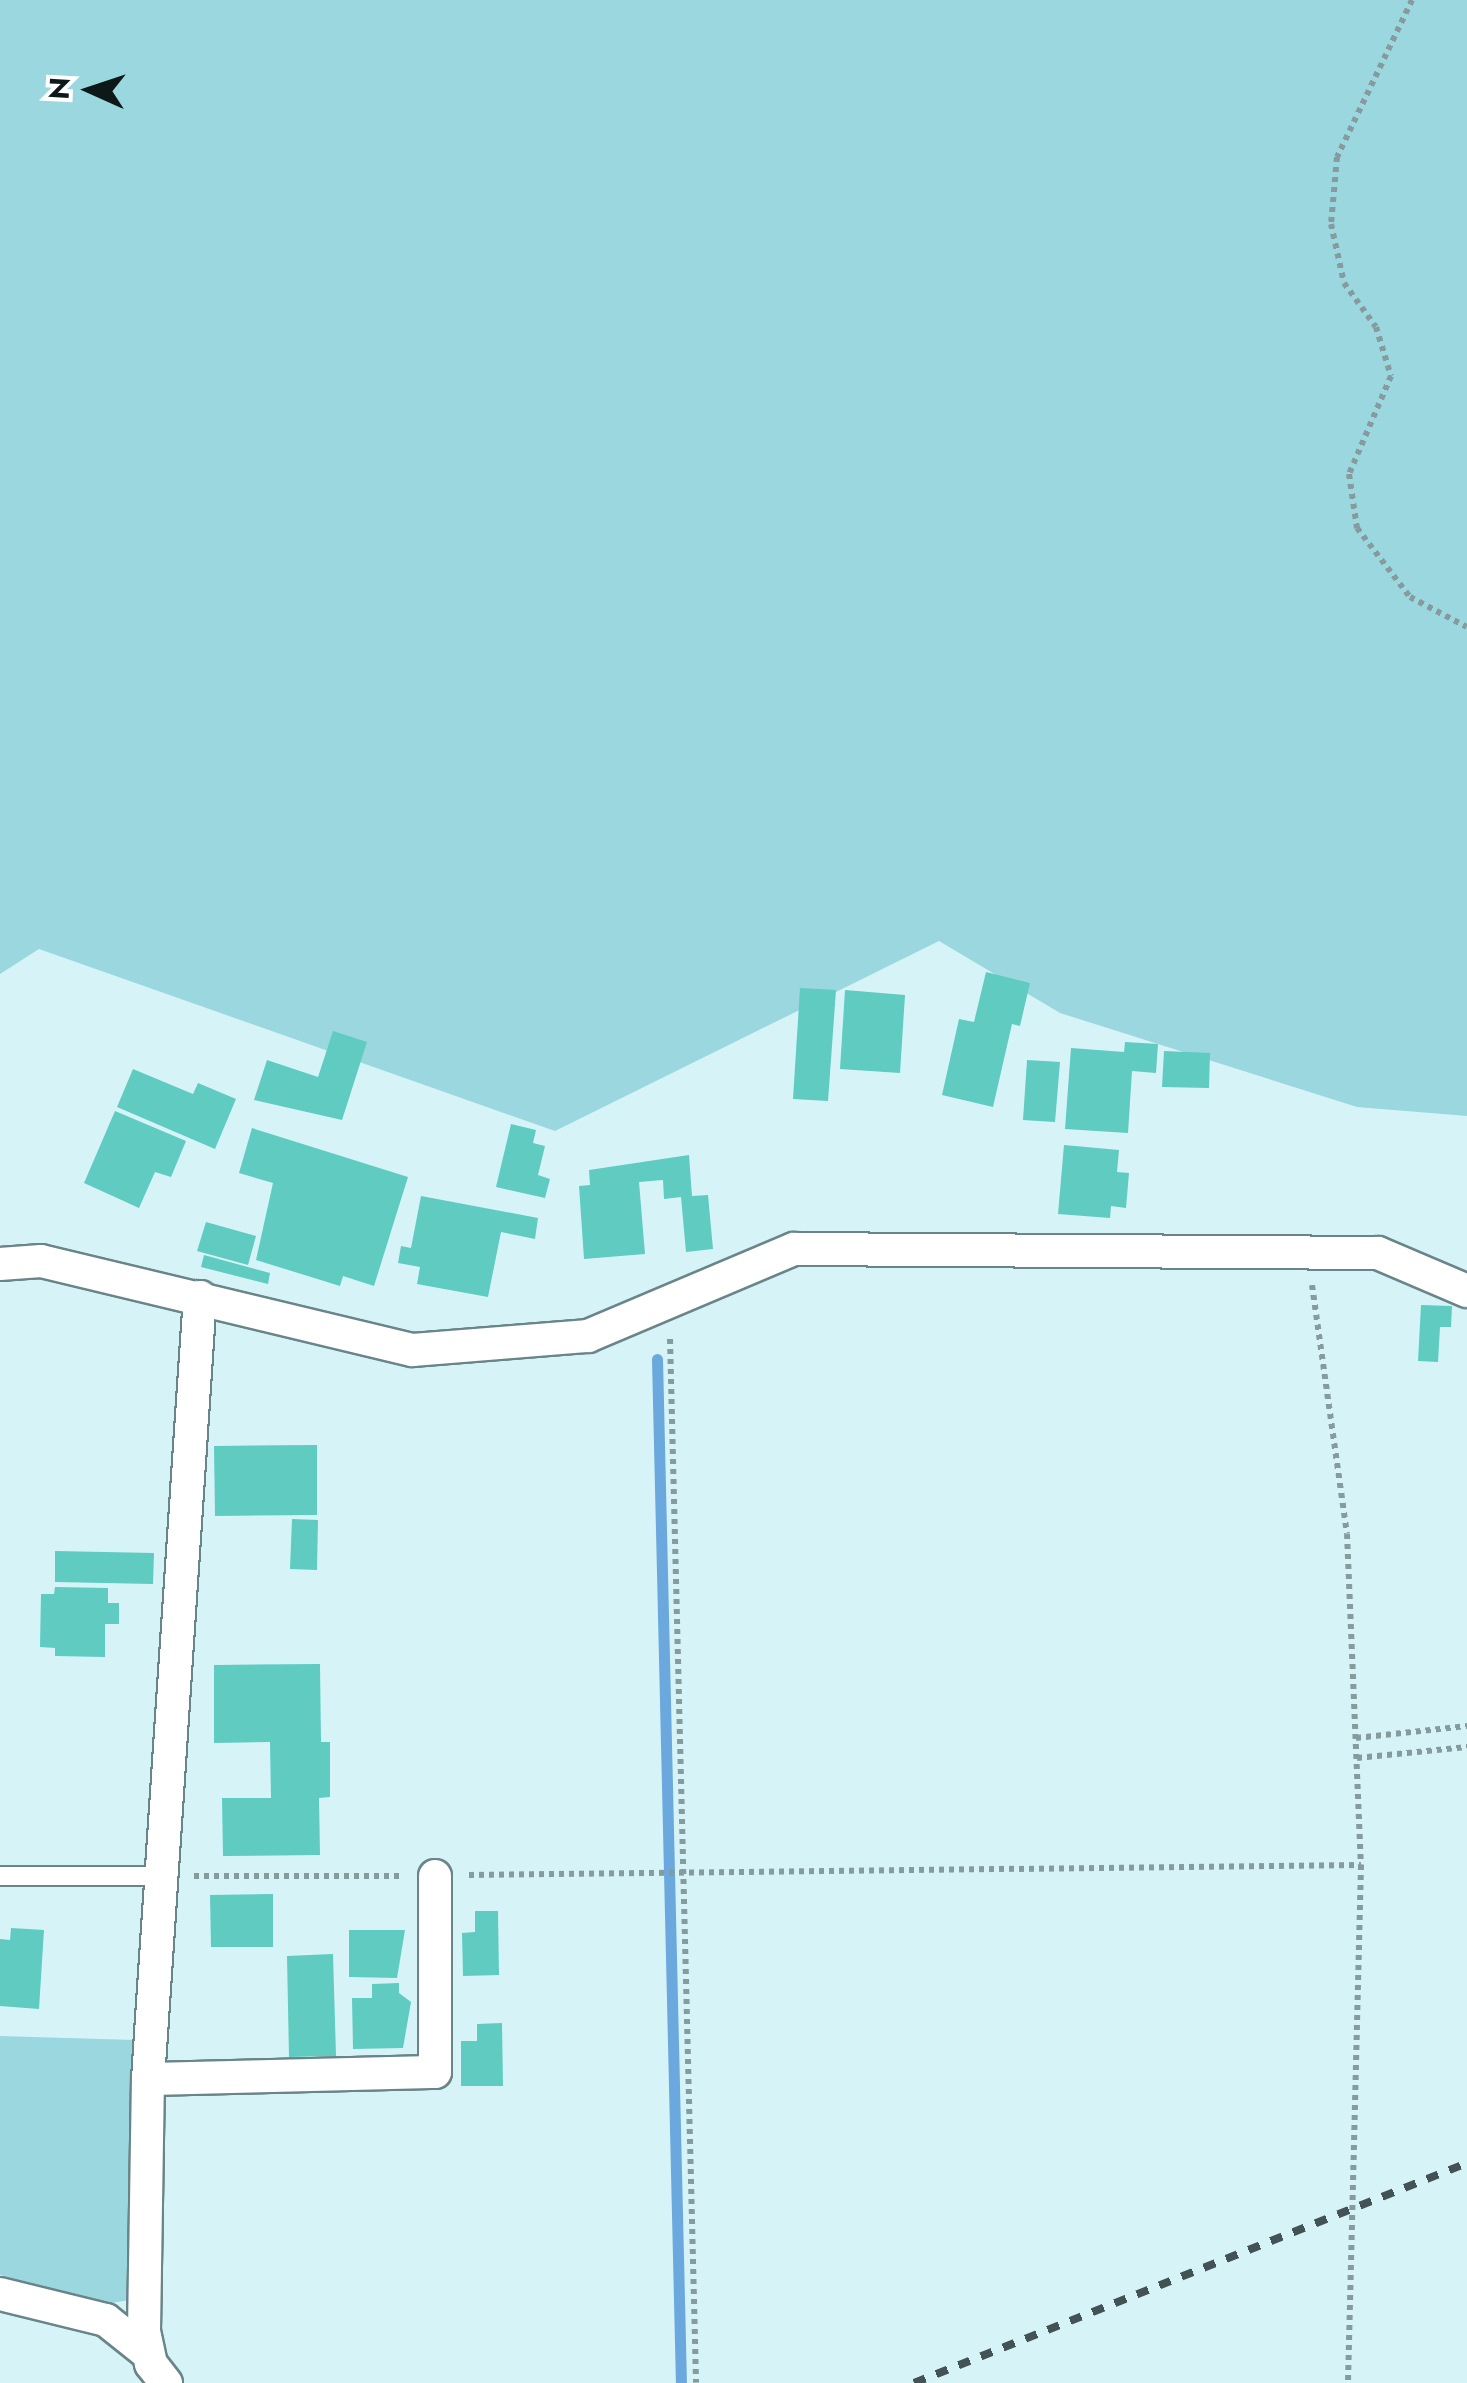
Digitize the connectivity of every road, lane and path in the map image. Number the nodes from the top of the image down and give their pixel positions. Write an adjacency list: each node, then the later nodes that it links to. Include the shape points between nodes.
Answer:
1 (1412, 0): 2 (path, via 1337,157 1331,224 1344,283 1376,327 1391,376 1349,474 1357,528 1410,596)
2 (1467, 628)
3 (1302, 1250): 5 (street, via 1378,1253); 7 (street, via 794,1250); 9 (path, via 1320,1313 1345,1516)
4 (0, 1264): 6 (street, via 40,1261)
5 (1467, 1291)
6 (200, 1297): 7 (street, via 413,1350 588,1336); 16 (street)
7 (668, 1302): 14 (path)
8 (1467, 1726): 9 (path)
9 (1356, 1738): 11 (path)
10 (1467, 1747): 11 (path)
11 (1357, 1758): 12 (path)
12 (1362, 1866): 14 (path); 23 (path)
13 (662, 1870): 14 (path)
14 (682, 1870): 22 (path)
15 (0, 1876): 16 (lane)
16 (158, 1876): 18 (street)
17 (435, 1876): 18 (street, via 435,2072)
18 (148, 2079): 20 (street)
19 (0, 2294): 20 (street, via 106,2320)
20 (146, 2352): 21 (street)
21 (166, 2383)
22 (696, 2383)
23 (1348, 2383)

